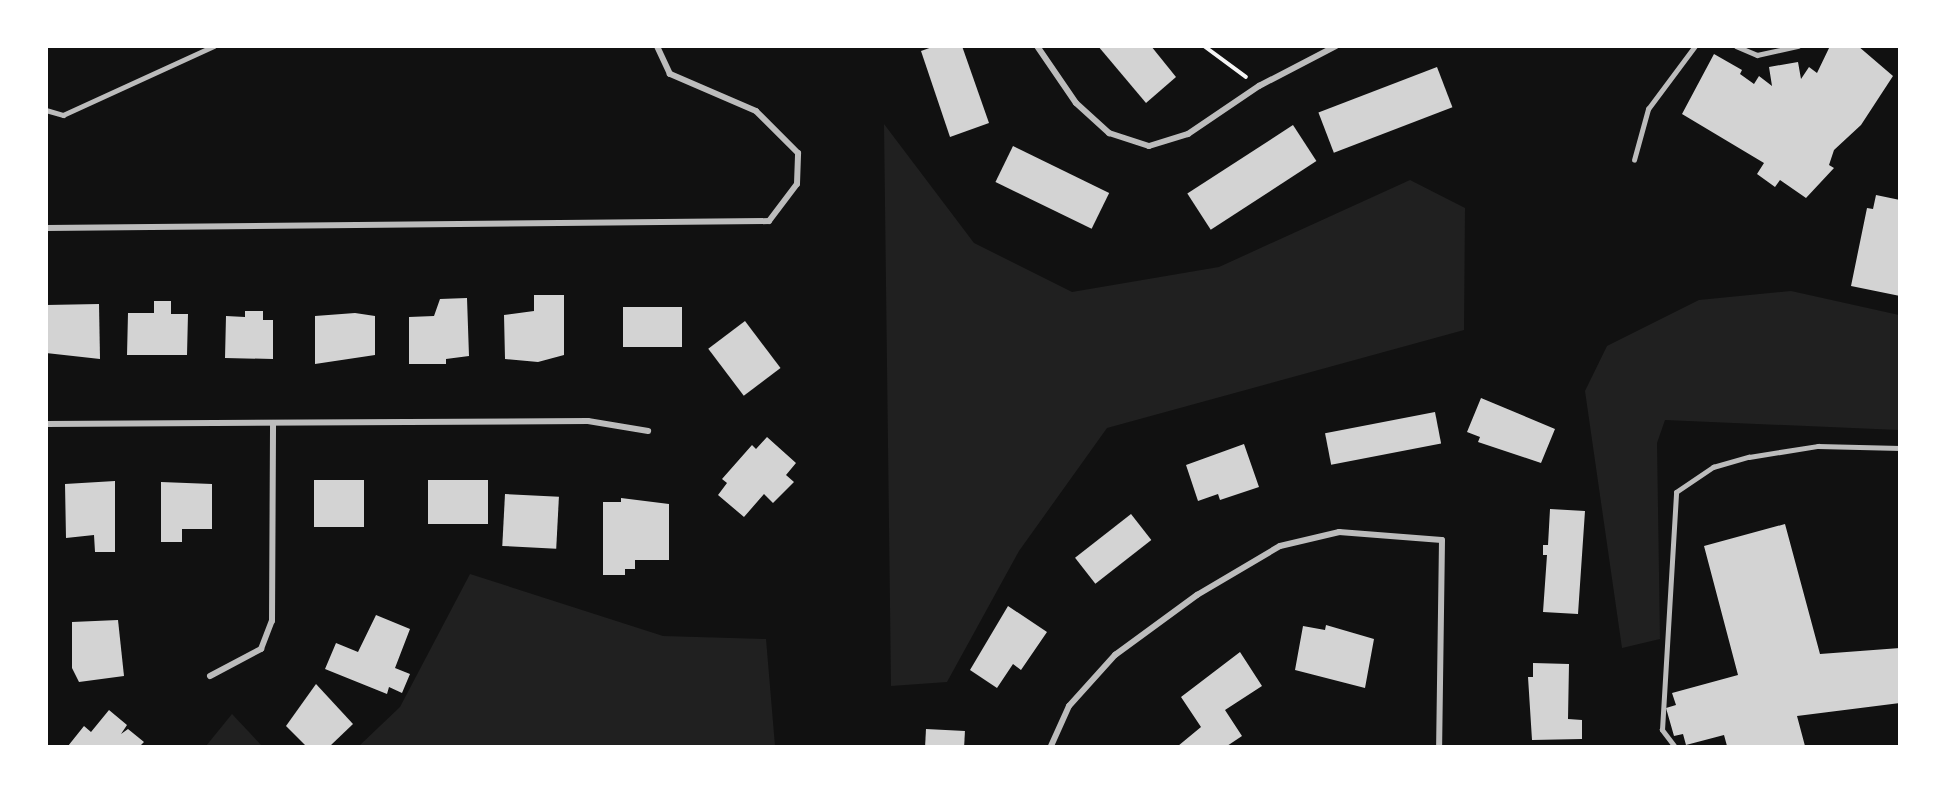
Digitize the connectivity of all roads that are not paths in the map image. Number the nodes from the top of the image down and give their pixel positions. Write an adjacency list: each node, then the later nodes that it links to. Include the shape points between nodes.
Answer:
1 (214, 46): 8 (lane, via 63,115)
2 (1037, 46): 3 (street, via 1076,104 1109,133 1149,146 1188,134 1259,86)
3 (1336, 46)
4 (1695, 46): 9 (lane, via 1648,109)
5 (1736, 46): 6 (lane, via 1756,56)
6 (1798, 46)
7 (657, 47): 10 (street, via 670,74 756,111 798,153 797,184 769,221)
8 (46, 110)
9 (1634, 160)
10 (46, 228)
11 (273, 423): 12 (street); 13 (street, via 588,421); 15 (street, via 272,621 261,650)
12 (46, 424)
13 (648, 432)
14 (1899, 448): 18 (lane, via 1818,446 1749,458 1713,467 1676,492 1662,730)
15 (210, 676)
16 (1051, 747): 17 (street, via 1069,706 1115,655 1197,595 1280,546 1339,532 1442,540)
17 (1439, 747)
18 (1674, 747)

